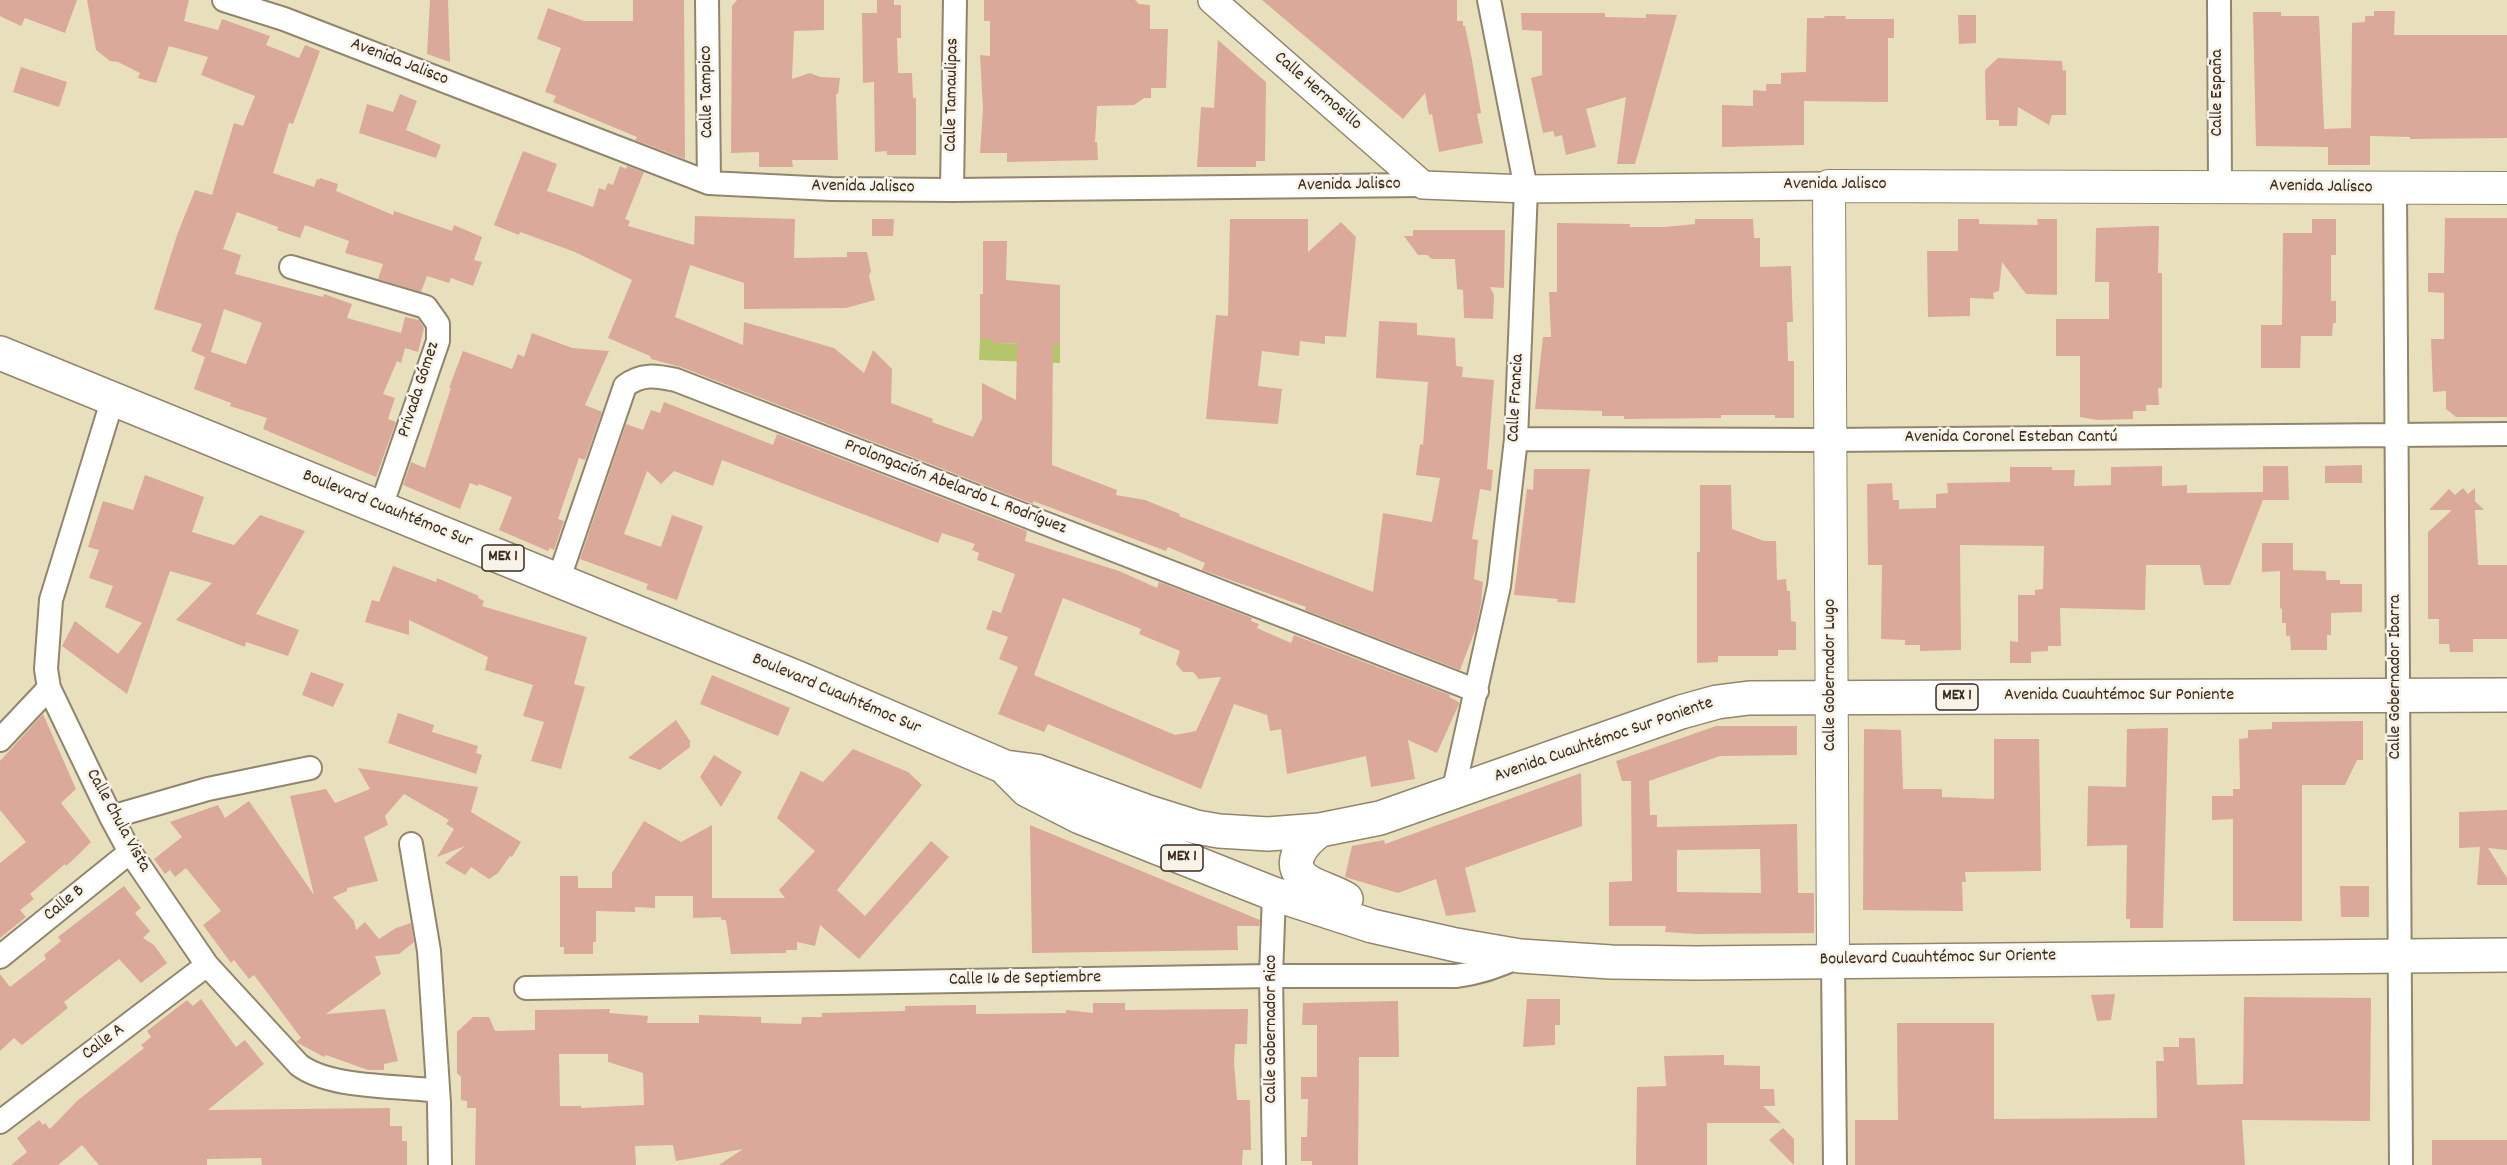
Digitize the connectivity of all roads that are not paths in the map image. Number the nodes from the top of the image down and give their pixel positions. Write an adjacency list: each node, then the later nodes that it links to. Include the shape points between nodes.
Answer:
1 (224, 0): 7 (street, Avenida Jalisco, via 284,19)
2 (707, 0): 7 (street, Calle Tampico)
3 (955, 0): 14 (street, Calle Tamaulipas)
4 (1212, 0): 8 (street, Calle Hermosillo)
5 (1489, 0): 12 (street, Calle Francia)
6 (2219, 0): 10 (street, Calle España)
7 (710, 183): 14 (street, Avenida Jalisco)
8 (1423, 185): 12 (street, Avenida Jalisco); 14 (street, Avenida Jalisco)
9 (1829, 186): 10 (main road, Avenida Jalisco); 12 (street, Avenida Jalisco); 21 (main road, Calle Gobernador Lugo)
10 (2220, 186): 13 (main road, Avenida Jalisco)
11 (2507, 188): 13 (main road, Avenida Jalisco)
12 (1526, 189): 20 (street, Calle Francia)
13 (2395, 189): 19 (street, Calle Gobernador Ibarra)
14 (952, 190)
15 (291, 267): 22 (street, Privada Gómez, via 426,307 438,324 438,341)
16 (0, 353): 17 (main road, Boulevard Cuauhtémoc Sur / MEX 1)
17 (113, 398): 22 (main road, Boulevard Cuauhtémoc Sur / MEX 1); 24 (street, Calle Chula Vista, via 51,600 46,669)
18 (2507, 434): 19 (street, Avenida Coronel Esteban Cantú)
19 (2396, 436): 21 (street, Avenida Coronel Esteban Cantú); 28 (street, Calle Gobernador Ibarra)
20 (1516, 439): 21 (street, Avenida Coronel Esteban Cantú); 25 (street, Calle Francia, via 1499,586)
21 (1830, 440): 27 (main road, Calle Gobernador Lugo)
22 (381, 507): 23 (main road, Boulevard Cuauhtémoc Sur / MEX 1)
23 (558, 581): 25 (street, Prolongación Abelardo L. Rodríguez, via 625,386 636,378 652,375 676,380); 30 (main road, Boulevard Cuauhtémoc Sur / MEX 1)
24 (49, 688): 29 (street); 33 (street, Calle Chula Vista)
25 (1477, 691): 32 (street, Calle Francia)
26 (2507, 695): 28 (main road, Avenida Cuauhtémoc Sur Poniente / MEX 1)
27 (1832, 696): 28 (main road, Avenida Cuauhtémoc Sur Poniente / MEX 1); 32 (main road, Avenida Cuauhtémoc Sur Poniente / MEX 1, via 1717,702); 43 (main road, Calle Gobernador Lugo)
28 (2397, 696): 41 (street, Calle Gobernador Ibarra)
29 (0, 740)
30 (1005, 767): 34 (main road, Boulevard Cuauhtémoc Sur / MEX 1, via 1036,771 1148,812 1219,831 1268,834); 37 (main road, Boulevard Cuauhtémoc Sur / MEX 1, via 1027,790 1080,817)
31 (310, 768): 33 (street, via 208,789)
32 (1453, 793): 34 (main road, Avenida Cuauhtémoc Sur Poniente / MEX 1, via 1380,818)
33 (111, 817): 36 (street, Calle Chula Vista)
34 (1320, 830): 38 (main road, via 1299,849 1296,862 1300,874 1343,897)
35 (411, 844): 47 (street, via 429,951)
36 (130, 852): 42 (street, Calle B); 44 (street, Calle Chula Vista)
37 (1274, 894): 38 (main road, Boulevard Cuauhtémoc Sur / MEX 1); 45 (street, Calle Gobernador Rico)
38 (1372, 926): 40 (main road, Boulevard Cuauhtémoc Sur Oriente / MEX 1)
39 (2507, 955): 41 (main road, Boulevard Cuauhtémoc Sur Oriente / MEX 1)
40 (1520, 956): 43 (main road, Boulevard Cuauhtémoc Sur Oriente / MEX 1, via 1622,962); 45 (street, Calle 16 de Septiembre, via 1480,974 1456,976)
41 (2398, 956): 43 (main road, Boulevard Cuauhtémoc Sur Oriente / MEX 1); 52 (street, Calle Gobernador Ibarra)
42 (0, 957)
43 (1833, 960): 51 (street, Calle Gobernador Lugo)
44 (207, 965): 47 (street, Calle Chula Vista, via 311,1074 332,1080); 48 (street, Calle A)
45 (1271, 976): 46 (street, Calle 16 de Septiembre); 50 (street, Calle Gobernador Rico)
46 (526, 988)
47 (438, 1091): 49 (street)
48 (0, 1122)
49 (440, 1165)
50 (1274, 1165)
51 (1835, 1165)
52 (2401, 1165)

